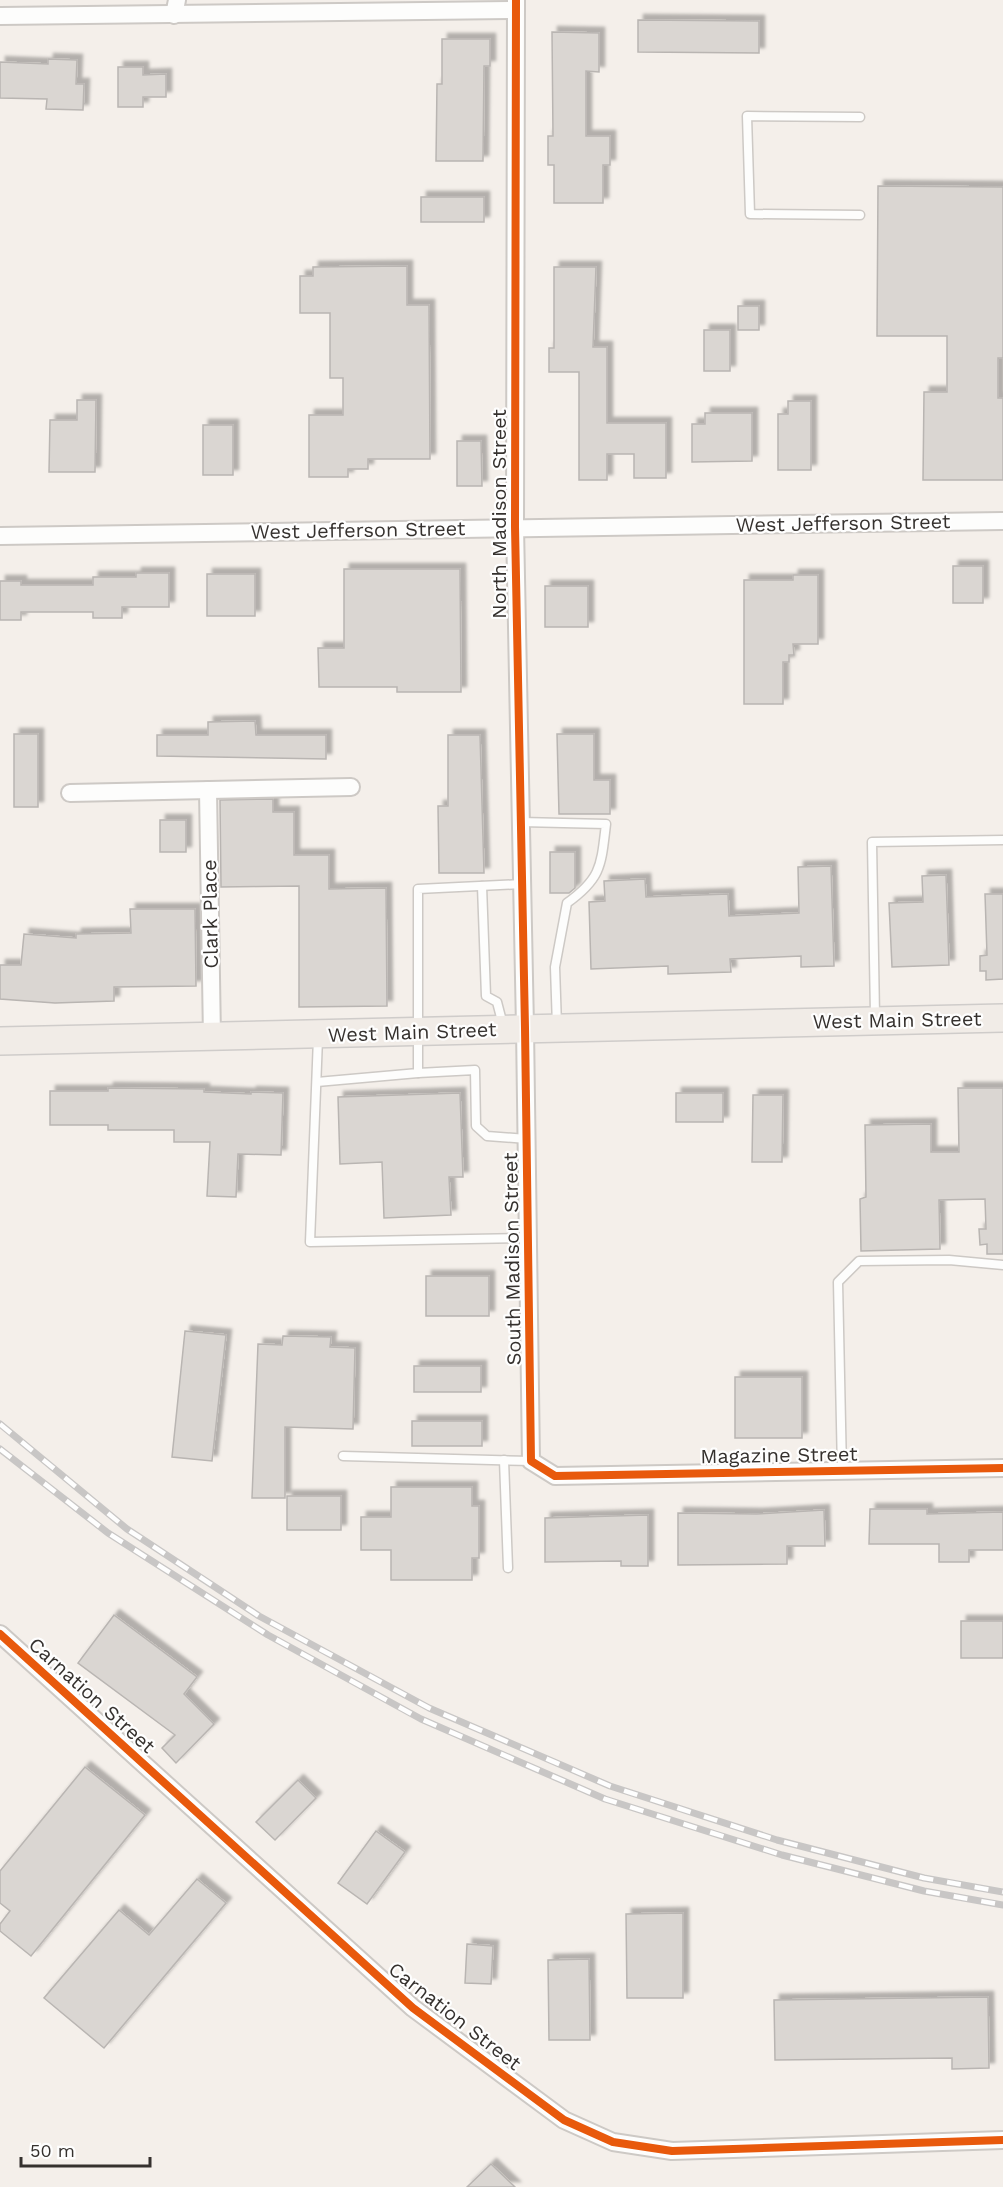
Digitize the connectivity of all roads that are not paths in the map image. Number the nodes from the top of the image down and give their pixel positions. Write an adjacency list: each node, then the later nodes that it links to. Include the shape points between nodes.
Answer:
1 (516, 5): 2 (street); 7 (street, North Madison Street)
2 (175, 7): 3 (street)
3 (0, 16)
4 (860, 117): 5 (lane, via 747,116 750,214)
5 (860, 215)
6 (1003, 521): 7 (street, West Jefferson Street)
7 (514, 527): 8 (street, West Jefferson Street); 12 (street, North Madison Street)
8 (0, 536)
9 (351, 786): 10 (street)
10 (208, 790): 11 (street); 22 (street, Clark Place)
11 (70, 793)
12 (521, 822): 14 (street, North Madison Street); 18 (lane, via 606,824 601,865 588,889 567,903 555,967)
13 (1003, 840): 17 (lane, via 872,842)
14 (522, 884): 15 (lane); 19 (street, North Madison Street)
15 (482, 886): 19 (lane, via 486,996 497,1002); 20 (lane, via 418,889)
16 (1003, 1018): 17 (main road, West Main Street)
17 (875, 1020): 18 (main road, West Main Street)
18 (557, 1027): 19 (main road, West Main Street)
19 (515, 1028): 20 (main road, West Main Street); 26 (street, South Madison Street)
20 (418, 1032): 21 (main road, West Main Street); 24 (lane)
21 (319, 1034): 22 (main road, West Main Street); 25 (lane)
22 (212, 1038): 23 (main road, West Main Street)
23 (0, 1041)
24 (418, 1073): 25 (lane); 26 (lane, via 475,1070 476,1126 487,1136)
25 (317, 1082): 27 (lane, via 310,1242)
26 (527, 1139): 27 (street, South Madison Street)
27 (528, 1238): 31 (street, South Madison Street)
28 (1003, 1265): 33 (lane, via 949,1260 859,1261 838,1282)
29 (343, 1456): 30 (lane)
30 (504, 1460): 31 (lane); 34 (lane)
31 (531, 1461): 33 (street, Magazine Street, via 555,1476)
32 (1003, 1468): 33 (street, Magazine Street)
33 (842, 1471)
34 (508, 1568)
35 (0, 1634): 36 (street, Carnation Street, via 413,2008 564,2120 614,2142 672,2151)
36 (1003, 2140)

